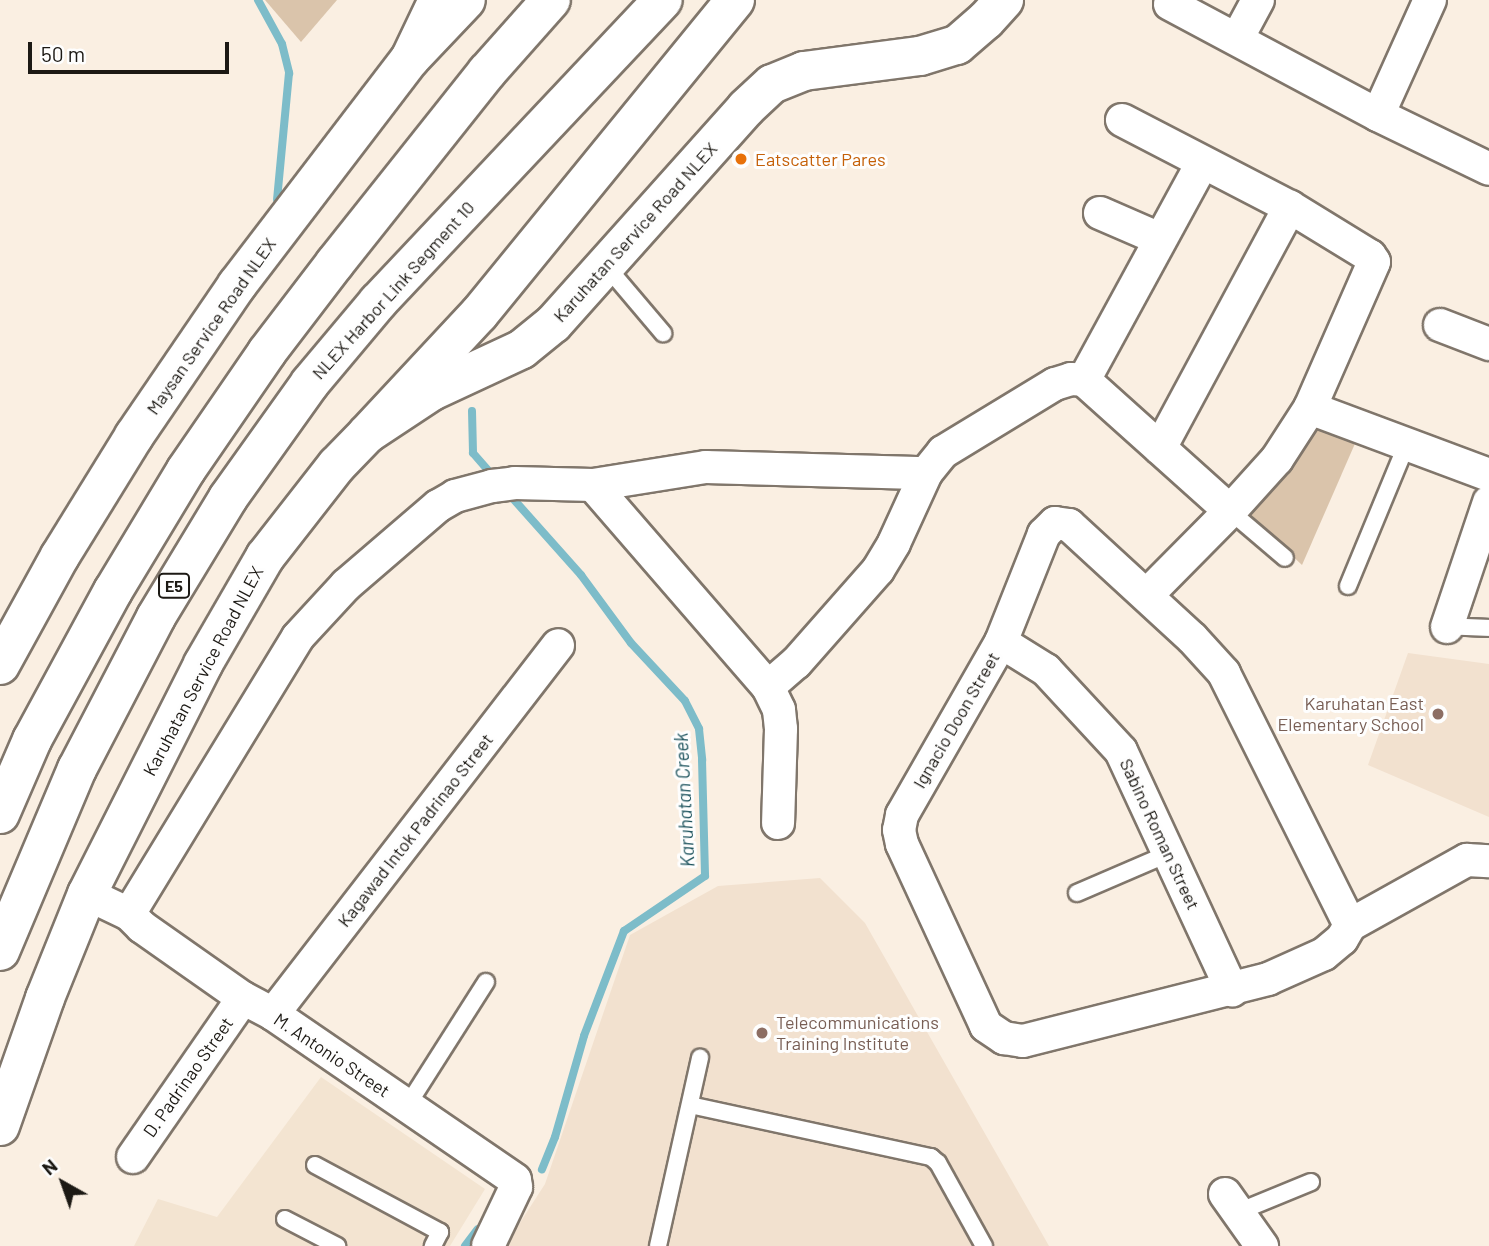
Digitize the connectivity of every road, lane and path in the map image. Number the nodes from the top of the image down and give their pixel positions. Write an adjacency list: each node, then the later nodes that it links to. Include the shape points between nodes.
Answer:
1 (438, 0): 11 (main road, Maysan Service Road NLEX)
2 (466, 0): 11 (main road)
3 (551, 0): 42 (main road, via 487,72 335,263 267,352 187,470 113,591 32,740)
4 (663, 0): 50 (main road, NLEX Harbor Link Segment 10 / E5, via 378,302 310,383 236,488 156,617 76,769)
5 (735, 0): 25 (main road, via 479,314)
6 (1003, 0): 19 (main road, Karuhatan Service Road NLEX, via 957,45 920,56 804,71 772,84)
7 (1258, 0): 10 (street)
8 (1430, 0): 12 (street)
9 (1170, 4): 10 (street)
10 (1237, 40): 12 (street)
11 (410, 59): 40 (main road, Maysan Service Road NLEX, via 237,285 134,436)
12 (1378, 116): 15 (street)
13 (1122, 120): 14 (street)
14 (1202, 164): 16 (street); 18 (street)
15 (1489, 169)
16 (1290, 207): 24 (street, via 1374,262); 27 (street)
17 (1100, 213): 18 (street)
18 (1160, 239): 23 (street)
19 (607, 267): 21 (lane); 25 (main road, Karuhatan Service Road NLEX, via 553,324 522,349 432,391)
20 (1440, 325): 22 (street)
21 (663, 333)
22 (1489, 344)
23 (1084, 380): 27 (street); 28 (street, via 1055,384 943,452)
24 (1310, 408): 26 (street); 32 (street, via 1277,458)
25 (367, 434): 47 (main road, Karuhatan Service Road NLEX, via 307,499 265,557 203,664)
26 (1406, 446): 29 (street); 34 (lane)
27 (1160, 448): 32 (street)
28 (926, 473): 30 (street, via 706,467); 41 (street, via 878,570 796,663)
29 (1489, 475)
30 (593, 485): 41 (street); 48 (street, via 504,484 455,496 346,585 298,637)
31 (1489, 502): 36 (street)
32 (1230, 512): 33 (lane); 35 (street)
33 (1285, 558)
34 (1348, 586)
35 (1147, 595): 38 (street, Ignacio Doon Street, via 1069,525 1055,523 1044,534); 49 (street, Ignacio Doon Street, via 1224,673)
36 (1442, 626): 37 (lane)
37 (1489, 628)
38 (1001, 642): 44 (street, Sabino Roman Street, via 1046,670 1121,751); 52 (street, Ignacio Doon Street, via 902,815 899,830 986,1026 1004,1038 1023,1041)
39 (558, 645): 54 (street, Kagawad Intok Padrinao Street)
40 (0, 665)
41 (768, 687): 43 (street, via 779,710 781,729)
42 (0, 814)
43 (778, 823)
44 (1170, 853): 46 (lane); 52 (street, Sabino Roman Street)
45 (1489, 861): 49 (street, Ignacio Doon Street, via 1467,860)
46 (1077, 893)
47 (87, 894): 48 (street, M. Antonio Street); 58 (main road, Karuhatan Service Road NLEX)
48 (129, 914): 53 (street, M. Antonio Street)
49 (1350, 925): 52 (street, Ignacio Doon Street, via 1324,954)
50 (0, 951)
51 (486, 982): 57 (lane)
52 (1232, 990)
53 (243, 998): 54 (street, M. Antonio Street); 59 (street, D. Padrinao Street)
54 (273, 1014): 57 (street, M. Antonio Street)
55 (700, 1058): 56 (lane)
56 (690, 1105): 67 (lane); 68 (lane, via 931,1157)
57 (407, 1106): 66 (street, M. Antonio Street, via 515,1180 516,1187)
58 (0, 1126)
59 (133, 1157)
60 (315, 1165): 65 (lane, via 440,1231)
61 (1311, 1182): 62 (lane)
62 (1232, 1203): 69 (street)
63 (285, 1219): 64 (lane)
64 (337, 1246)
65 (433, 1246)
66 (488, 1246)
67 (658, 1246)
68 (984, 1246)
69 (1262, 1246)

